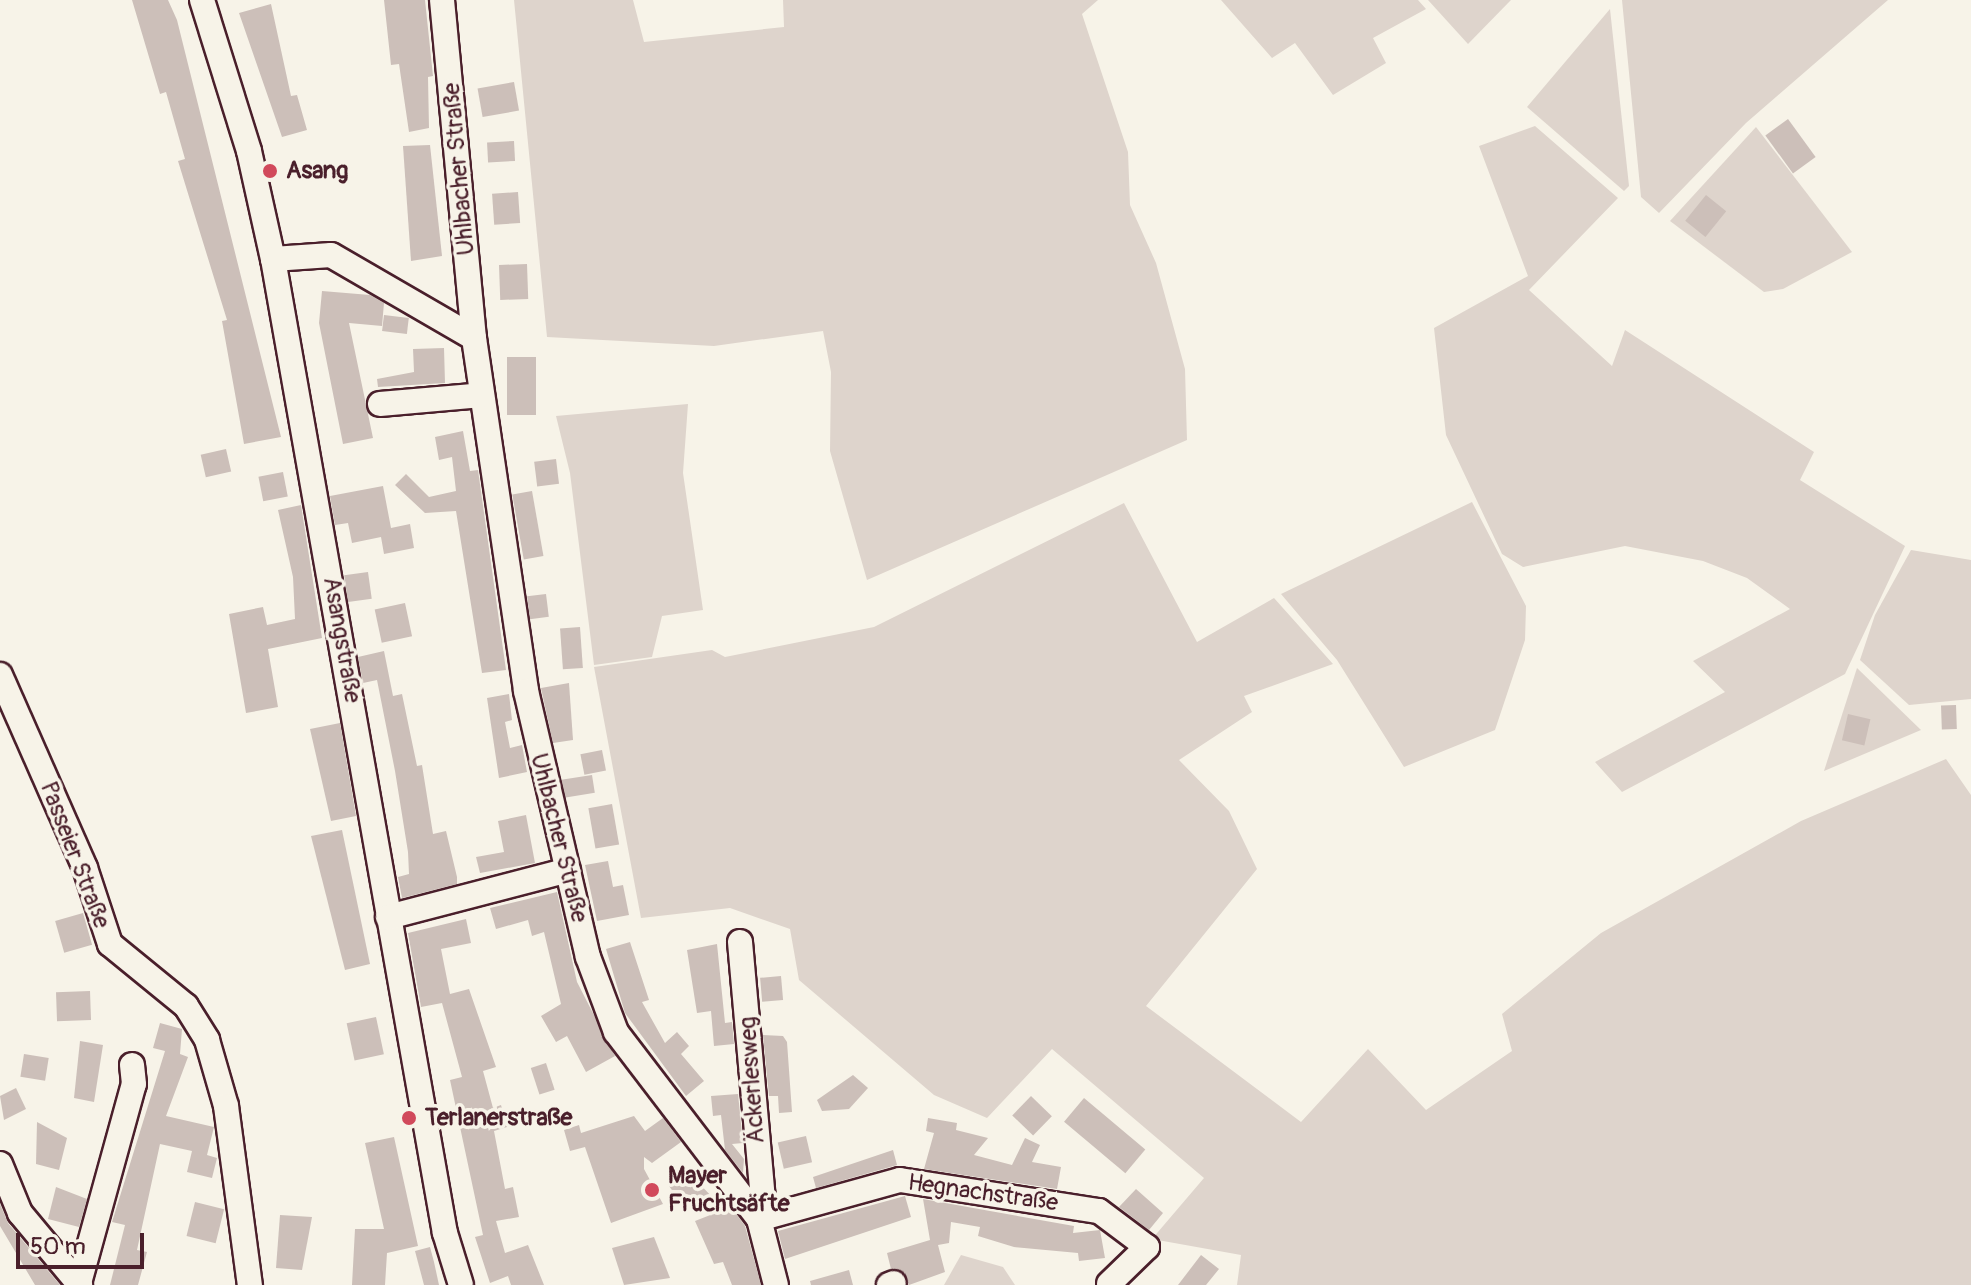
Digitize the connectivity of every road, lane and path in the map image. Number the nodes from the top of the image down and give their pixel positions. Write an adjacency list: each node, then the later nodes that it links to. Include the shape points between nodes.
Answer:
1 (202, 0): 3 (street, Asangstraße, via 249,151)
2 (442, 0): 4 (street, Uhlbacher Straße)
3 (273, 259): 4 (street, via 331,255); 9 (street, Asangstraße)
4 (474, 338): 5 (street, Uhlbacher Straße)
5 (482, 395): 6 (street); 8 (street, Uhlbacher Straße, via 526,691)
6 (380, 404)
7 (0, 675): 16 (street, Passeier Straße, via 85,868 110,944 186,1006 207,1040 226,1106)
8 (568, 870): 9 (street); 13 (street, Uhlbacher Straße, via 598,996 616,1032)
9 (388, 917): 17 (street, Asangstraße, via 445,1233)
10 (740, 942): 13 (street, Äckerlesweg, via 763,1201)
11 (132, 1065): 14 (street, via 134,1084)
12 (0, 1164): 14 (street, via 20,1213)
13 (759, 1219): 15 (street, Hegnachstraße, via 900,1180 1099,1211 1147,1247); 18 (street, Uhlbacher Straße)
14 (79, 1284)
15 (1109, 1284)
16 (250, 1285)
17 (461, 1285)
18 (776, 1285)

